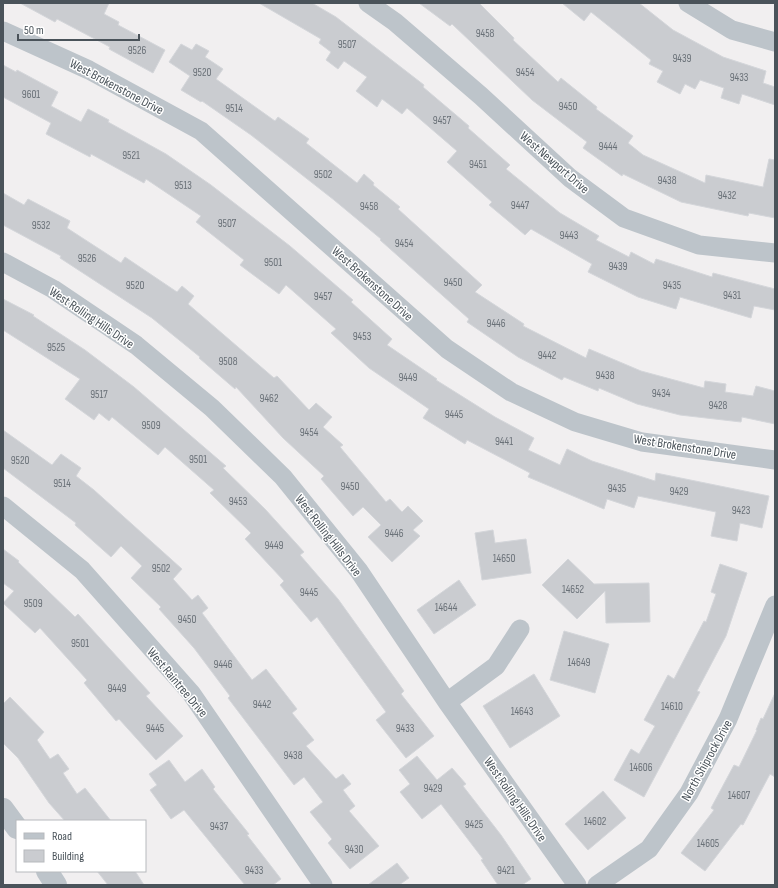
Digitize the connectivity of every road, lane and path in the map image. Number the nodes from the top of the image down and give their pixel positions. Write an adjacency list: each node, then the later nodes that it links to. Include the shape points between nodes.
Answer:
1 (368, 3): 5 (street, West Newport Drive, via 395,22 481,96 570,178 624,218 699,245)
2 (688, 3): 4 (street, via 732,30)
3 (3, 30): 7 (street, West Brokenstone Drive, via 89,70 201,131 447,349 511,392 575,422 642,442)
4 (775, 42)
5 (775, 253)
6 (3, 262): 11 (street, West Rolling Hills Drive, via 52,289 136,345 212,408 283,477 359,571)
7 (775, 460)
8 (3, 506): 14 (street, West Raintree Drive, via 82,570 191,694)
9 (775, 605): 16 (street, North Shiprock Drive, via 728,720 689,793 649,849)
10 (520, 629): 11 (street, via 496,666)
11 (447, 702): 15 (street, West Rolling Hills Drive)
12 (3, 810): 13 (street)
13 (16, 827)
14 (323, 885)
15 (577, 885)
16 (597, 885)

